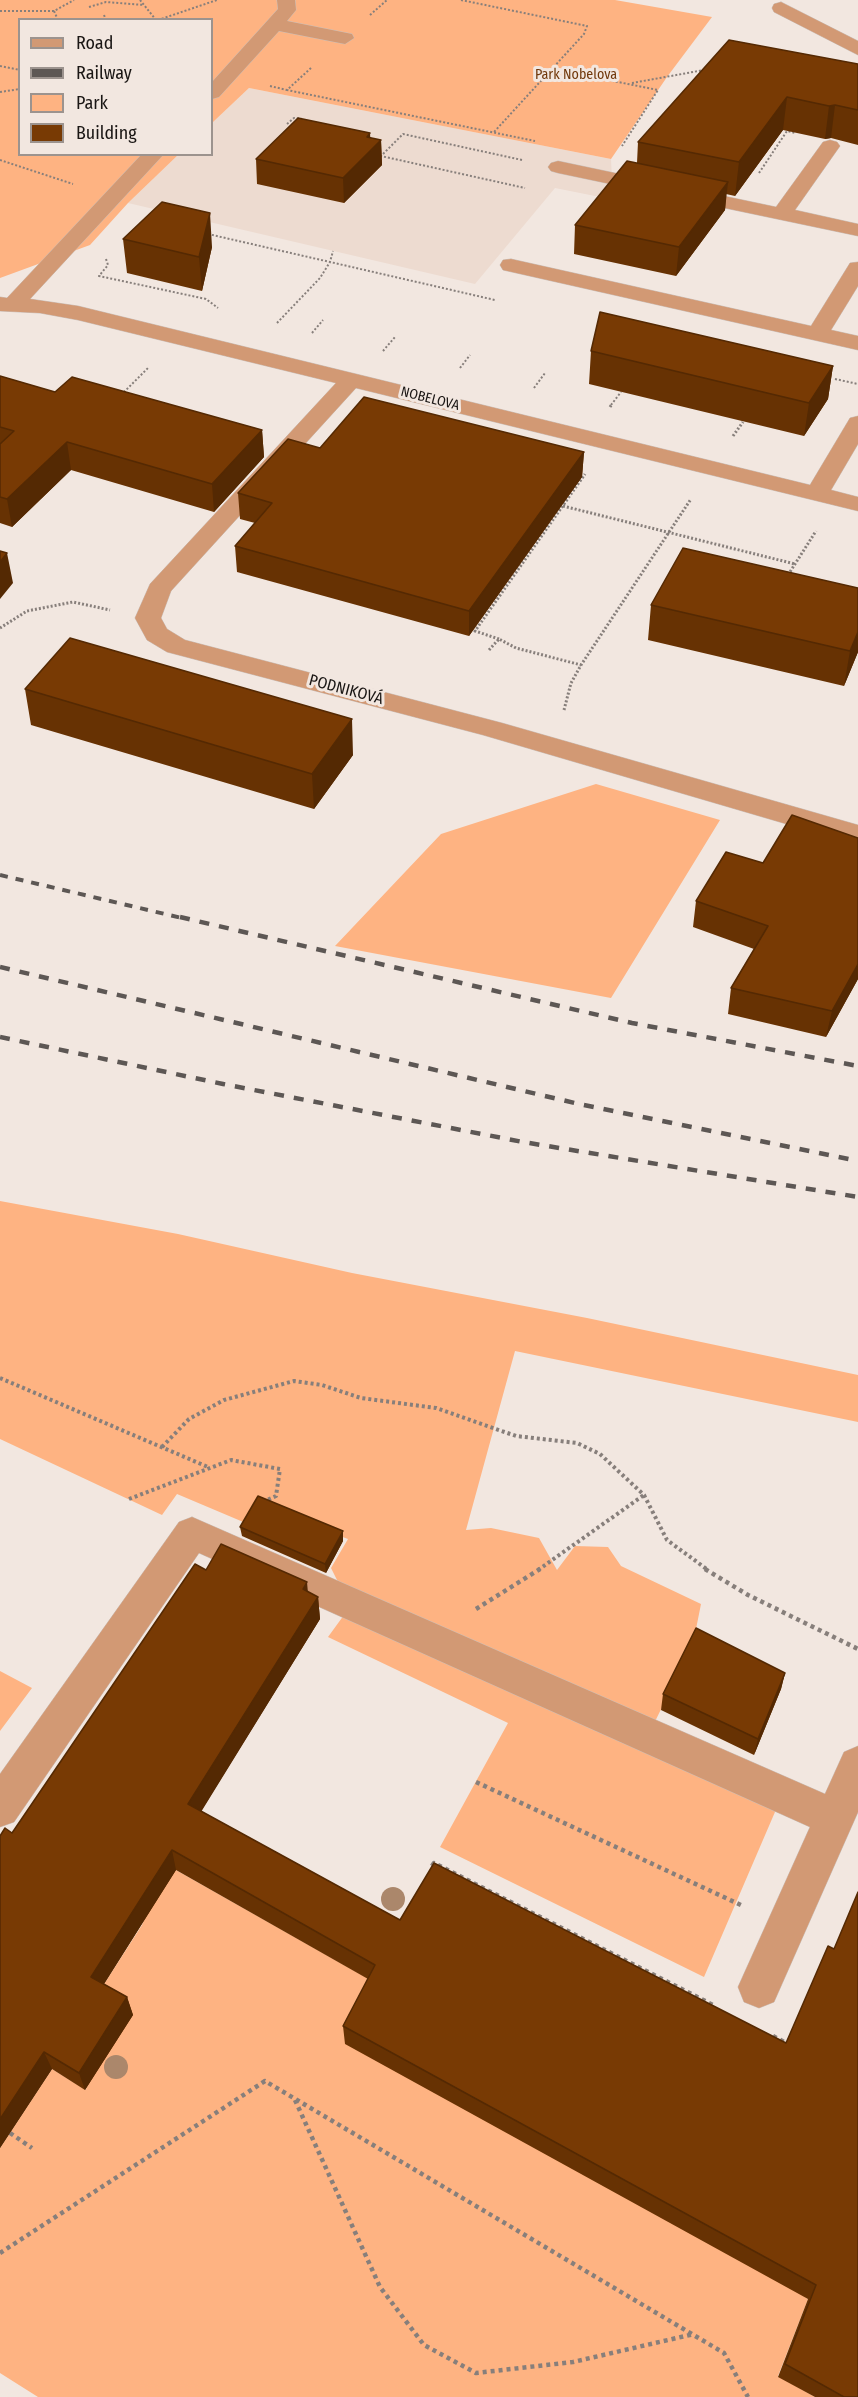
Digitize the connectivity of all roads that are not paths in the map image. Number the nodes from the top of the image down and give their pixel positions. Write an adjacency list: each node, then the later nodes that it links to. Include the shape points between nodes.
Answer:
1 (286, 0): 3 (street, via 287,10)
2 (780, 8): 5 (street)
3 (274, 24): 4 (street); 6 (street)
4 (345, 38)
5 (858, 49)
6 (213, 92)
7 (831, 146): 10 (street)
8 (152, 156): 14 (street)
9 (558, 167): 10 (street)
10 (781, 215): 11 (street)
11 (858, 230)
12 (511, 265): 15 (street)
13 (858, 268): 15 (street)
14 (6, 304): 17 (street, NOBELOVA, via 78,313)
15 (817, 334): 16 (street)
16 (858, 344)
17 (351, 380): 19 (street, NOBELOVA); 21 (street, PODNIKOVÁ, via 159,589 148,618 156,634 176,646 492,729)
18 (858, 423): 19 (street)
19 (818, 494): 20 (street, NOBELOVA)
20 (858, 504)
21 (858, 835)
22 (858, 1765): 24 (street)
23 (0, 1808): 24 (street, via 192,1533)
24 (835, 1818): 25 (street)
25 (759, 1987)

